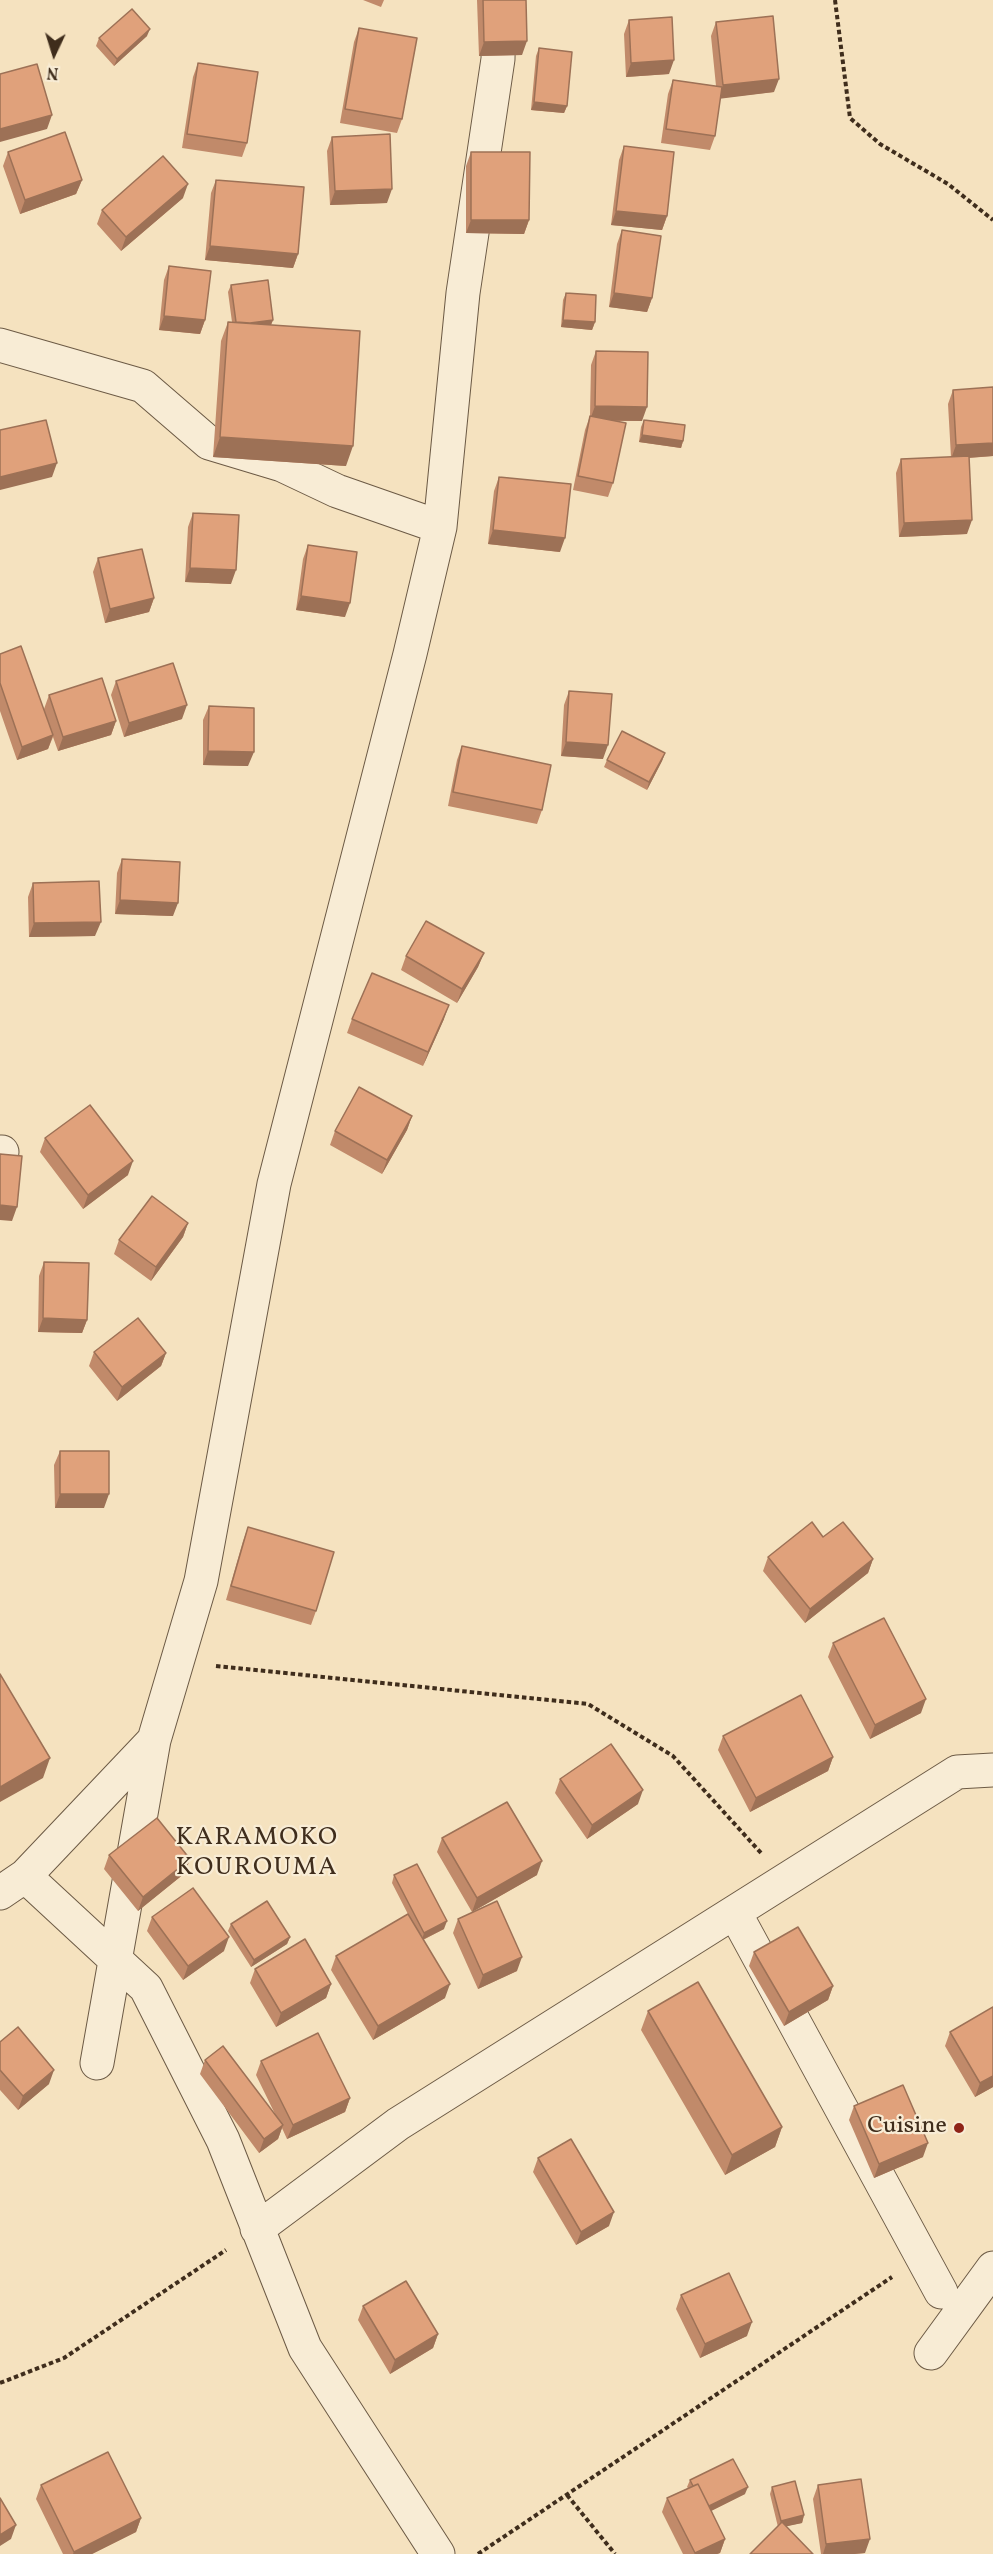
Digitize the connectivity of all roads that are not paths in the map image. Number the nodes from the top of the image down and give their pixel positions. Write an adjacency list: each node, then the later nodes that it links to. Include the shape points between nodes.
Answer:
1 (499, 0): 3 (street, via 498,59 463,293)
2 (0, 345): 3 (street, via 143,386 209,443 282,465 337,491)
3 (440, 527): 4 (street, via 274,1184 201,1581)
4 (154, 1740): 6 (street); 8 (street)
5 (993, 1770): 7 (street, via 957,1772)
6 (13, 1884): 8 (street)
7 (735, 1912): 10 (street, via 398,2124); 12 (street)
8 (116, 1960): 9 (street); 10 (street, via 146,1988 223,2139)
9 (97, 2063)
10 (257, 2229): 14 (street, via 305,2348)
11 (993, 2268): 13 (street)
12 (941, 2292)
13 (931, 2353)
14 (438, 2554)

